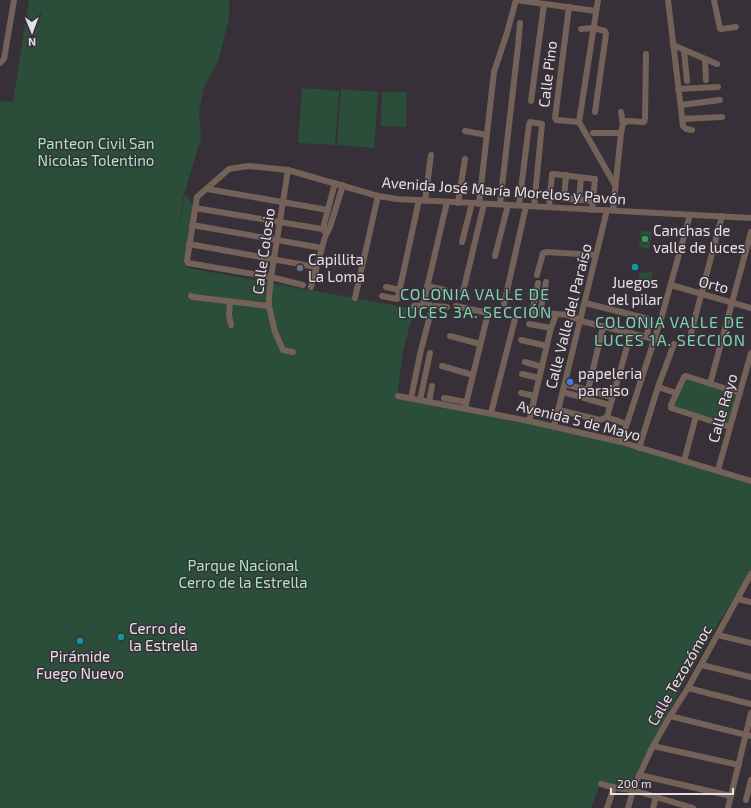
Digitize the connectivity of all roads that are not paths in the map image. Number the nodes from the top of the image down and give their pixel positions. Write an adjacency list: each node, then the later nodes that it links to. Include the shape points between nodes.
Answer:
1 (14, 0): 18 (street, via 4,59)
2 (516, 0): 7 (street); 37 (street, via 494,72)
3 (598, 0): 9 (street)
4 (668, 0): 14 (street)
5 (714, 0): 11 (street, via 721,30)
6 (553, 2): 7 (street); 8 (street)
7 (544, 4): 25 (street)
8 (569, 7): 9 (street); 31 (street, Calle Pino, via 555,118 560,121)
9 (596, 11): 12 (street)
10 (520, 23): 58 (street)
11 (736, 27)
12 (593, 28): 13 (street); 27 (street, via 605,31 606,34); 31 (street)
13 (581, 29)
14 (673, 45): 15 (street); 23 (street)
15 (684, 50): 17 (street); 21 (street)
16 (646, 54): 32 (street, via 645,119 641,123 627,121)
17 (705, 60): 19 (street); 20 (street)
18 (0, 63)
19 (717, 64)
20 (706, 80)
21 (687, 81)
22 (718, 87): 23 (street)
23 (678, 89): 26 (street)
24 (720, 100): 26 (street)
25 (531, 101)
26 (681, 104): 30 (street)
27 (595, 112)
28 (621, 112): 32 (street)
29 (722, 117): 30 (street)
30 (682, 119): 33 (street, via 683,126)
31 (579, 122): 45 (street)
32 (623, 124): 36 (street, Calle Valle del Paraíso)
33 (692, 130)
34 (465, 131): 37 (street)
35 (593, 133): 36 (street)
36 (621, 133): 45 (street, Calle Valle del Paraíso)
37 (487, 135): 57 (street)
38 (431, 155): 52 (street)
39 (465, 159): 55 (street)
40 (288, 170): 43 (street, Avenida José María Morelos y Pavón); 46 (street, Avenida José María Morelos y Pavón, via 237,167 229,169); 51 (street, Calle Colosio)
41 (566, 175): 42 (street); 48 (street, via 552,174); 49 (street)
42 (581, 178): 50 (street); 53 (street, via 595,179)
43 (335, 183): 44 (street, Avenida José María Morelos y Pavón); 65 (street)
44 (344, 185): 47 (street, Avenida José María Morelos y Pavón); 73 (street)
45 (615, 186): 67 (street, Calle Valle del Paraíso)
46 (207, 189): 51 (street); 64 (street, Avenida José María Morelos y Pavón, via 197,197)
47 (378, 196): 52 (street, Avenida José María Morelos y Pavón); 98 (street)
48 (550, 197): 49 (street); 63 (street)
49 (564, 198): 50 (street)
50 (579, 200): 53 (street)
51 (283, 201): 65 (street); 71 (street, Calle Colosio)
52 (422, 201): 54 (street, Avenida José María Morelos y Pavón); 92 (street)
53 (593, 201): 66 (street)
54 (447, 202): 55 (street, Avenida José María Morelos y Pavón); 89 (street)
55 (458, 203): 56 (street, Avenida José María Morelos y Pavón)
56 (472, 203): 57 (street, Avenida José María Morelos y Pavón); 76 (street)
57 (482, 204): 58 (street, Avenida José María Morelos y Pavón); 94 (street)
58 (500, 204): 59 (street, Avenida José María Morelos y Pavón)
59 (508, 205): 60 (street, Avenida José María Morelos y Pavón); 80 (street)
60 (519, 205): 61 (street, Avenida José María Morelos y Pavón); 62 (street, via 529,125 532,122 542,124)
61 (526, 206): 62 (street, Avenida José María Morelos y Pavón); 102 (street)
62 (534, 206): 63 (street, Avenida José María Morelos y Pavón)
63 (549, 207): 66 (street, Avenida José María Morelos y Pavón)
64 (195, 208): 71 (street); 72 (street)
65 (328, 210): 73 (street)
66 (592, 210): 67 (street, Avenida José María Morelos y Pavón)
67 (610, 210): 68 (street, Avenida José María Morelos y Pavón); 79 (street, Calle Valle del Paraíso)
68 (690, 215): 69 (street, Avenida José María Morelos y Pavón); 88 (street)
69 (722, 216): 70 (street, Avenida José María Morelos y Pavón); 95 (street)
70 (751, 218)
71 (280, 221): 73 (street); 75 (street, Calle Colosio)
72 (192, 225): 75 (street); 77 (street)
73 (326, 229): 78 (street)
74 (751, 232): 100 (street)
75 (277, 240): 78 (street); 81 (street, Calle Colosio)
76 (462, 242)
77 (189, 244): 81 (street); 84 (street, via 188,263)
78 (322, 248): 82 (street)
79 (596, 255): 83 (street, via 543,253); 101 (street, Calle Valle del Paraíso)
80 (495, 256)
81 (274, 259): 82 (street); 84 (street, Calle Colosio)
82 (316, 267): 90 (street)
83 (537, 275)
84 (271, 277): 87 (street); 103 (street, Calle Colosio)
85 (546, 282): 108 (street)
86 (538, 283): 108 (street, via 533,311)
87 (303, 285)
88 (670, 285): 95 (street, Orto); 120 (street)
89 (427, 286): 93 (street); 104 (street, via 426,305)
90 (311, 287)
91 (386, 287): 92 (street)
92 (400, 290): 97 (street, via 397,298)
93 (445, 290)
94 (463, 292)
95 (702, 294): 100 (street, Orto); 116 (street)
96 (192, 296): 99 (street, Calle Colosio)
97 (382, 296)
98 (355, 298)
99 (230, 302): 103 (street, Calle Colosio); 113 (street)
100 (732, 302): 107 (street, Orto); 135 (street)
101 (585, 303): 111 (street, Calle Valle del Paraíso); 119 (street, via 650,319)
102 (504, 304)
103 (269, 306): 125 (street, via 275,332 283,350)
104 (414, 306)
105 (456, 306): 122 (street, via 488,313)
106 (447, 307): 146 (street, via 432,308)
107 (751, 308)
108 (540, 313): 109 (street)
109 (556, 314): 111 (street, via 568,315); 115 (street)
110 (515, 319): 153 (street)
111 (581, 321): 114 (street); 134 (street, Calle Valle del Paraíso)
112 (529, 324): 115 (street)
113 (231, 325)
114 (603, 327): 117 (street); 138 (street)
115 (551, 328): 124 (street)
116 (691, 333)
117 (631, 334): 119 (street); 145 (street)
118 (450, 336): 122 (street)
119 (646, 337): 120 (street)
120 (654, 339): 157 (street)
121 (522, 340): 124 (street)
122 (480, 344): 132 (street)
123 (674, 344): 137 (street)
124 (547, 346): 130 (street)
125 (293, 352)
126 (430, 353): 148 (street)
127 (751, 353): 142 (street, Calle Rayo)
128 (525, 362): 130 (street)
129 (442, 366): 132 (street)
130 (542, 367): 133 (street)
131 (522, 374): 133 (street)
132 (473, 375): 150 (street)
133 (539, 378): 144 (street)
134 (565, 384): 138 (street); 139 (street, Calle Valle del Paraíso)
135 (710, 384): 141 (street, via 686,376); 142 (street)
136 (432, 386): 149 (street)
137 (658, 387): 141 (street); 161 (street)
138 (588, 390): 145 (street)
139 (563, 392): 151 (street); 152 (street, Calle Valle del Paraíso)
140 (521, 393): 144 (street)
141 (676, 393): 154 (street, via 671,408)
142 (740, 393): 159 (street, Calle Rayo)
143 (398, 396): 146 (street, Avenida 5 de Mayo)
144 (535, 396): 156 (street)
145 (612, 397): 151 (street)
146 (411, 398): 148 (street, Avenida 5 de Mayo)
147 (444, 398): 150 (street)
148 (420, 400): 149 (street, Avenida 5 de Mayo)
149 (430, 402): 150 (street, Avenida 5 de Mayo)
150 (465, 405): 153 (street, Avenida 5 de Mayo)
151 (609, 405): 155 (street)
152 (559, 410): 155 (street, via 600,420); 158 (street, Calle Valle del Paraíso)
153 (491, 413): 156 (street, Avenida 5 de Mayo)
154 (696, 416): 159 (street); 162 (street)
155 (606, 417): 157 (street)
156 (529, 421): 158 (street, Avenida 5 de Mayo)
157 (626, 424): 160 (street)
158 (554, 427): 160 (street, Avenida 5 de Mayo)
159 (730, 427): 163 (street, Calle Rayo)
160 (621, 442): 161 (street, Avenida 5 de Mayo)
161 (639, 448): 162 (street, Avenida 5 de Mayo)
162 (684, 461): 163 (street, Avenida 5 de Mayo)
163 (718, 470): 164 (street, Avenida 5 de Mayo)
164 (751, 481)
165 (751, 574): 166 (street, Calle Tezozómoc)
166 (738, 599): 167 (street); 168 (street, Calle Tezozómoc)
167 (751, 602)
168 (718, 635): 169 (street); 170 (street, Calle Tezozómoc)
169 (751, 643)
170 (702, 665): 171 (street); 172 (street, Calle Tezozómoc)
171 (751, 676)
172 (688, 688): 173 (street); 175 (street, Calle Tezozómoc)
173 (751, 704)
174 (751, 713): 176 (street)
175 (670, 716): 176 (street); 177 (street, Calle Tezozómoc)
176 (748, 735): 178 (street)
177 (653, 746): 178 (street); 179 (street, Calle Tezozómoc)
178 (739, 765): 184 (street)
179 (639, 775): 183 (street, Calle Tezozómoc); 184 (street)
180 (751, 780): 186 (street)
181 (602, 784): 182 (street)
182 (614, 788): 183 (street); 188 (street)
183 (633, 790): 185 (street); 189 (street, Calle Tezozómoc)
184 (731, 796): 193 (street)
185 (656, 797): 187 (street); 190 (street)
186 (746, 800)
187 (668, 801): 191 (street); 192 (street)
188 (607, 808)
189 (628, 808)
190 (653, 808)
191 (666, 808)
192 (690, 808)
193 (728, 808)

